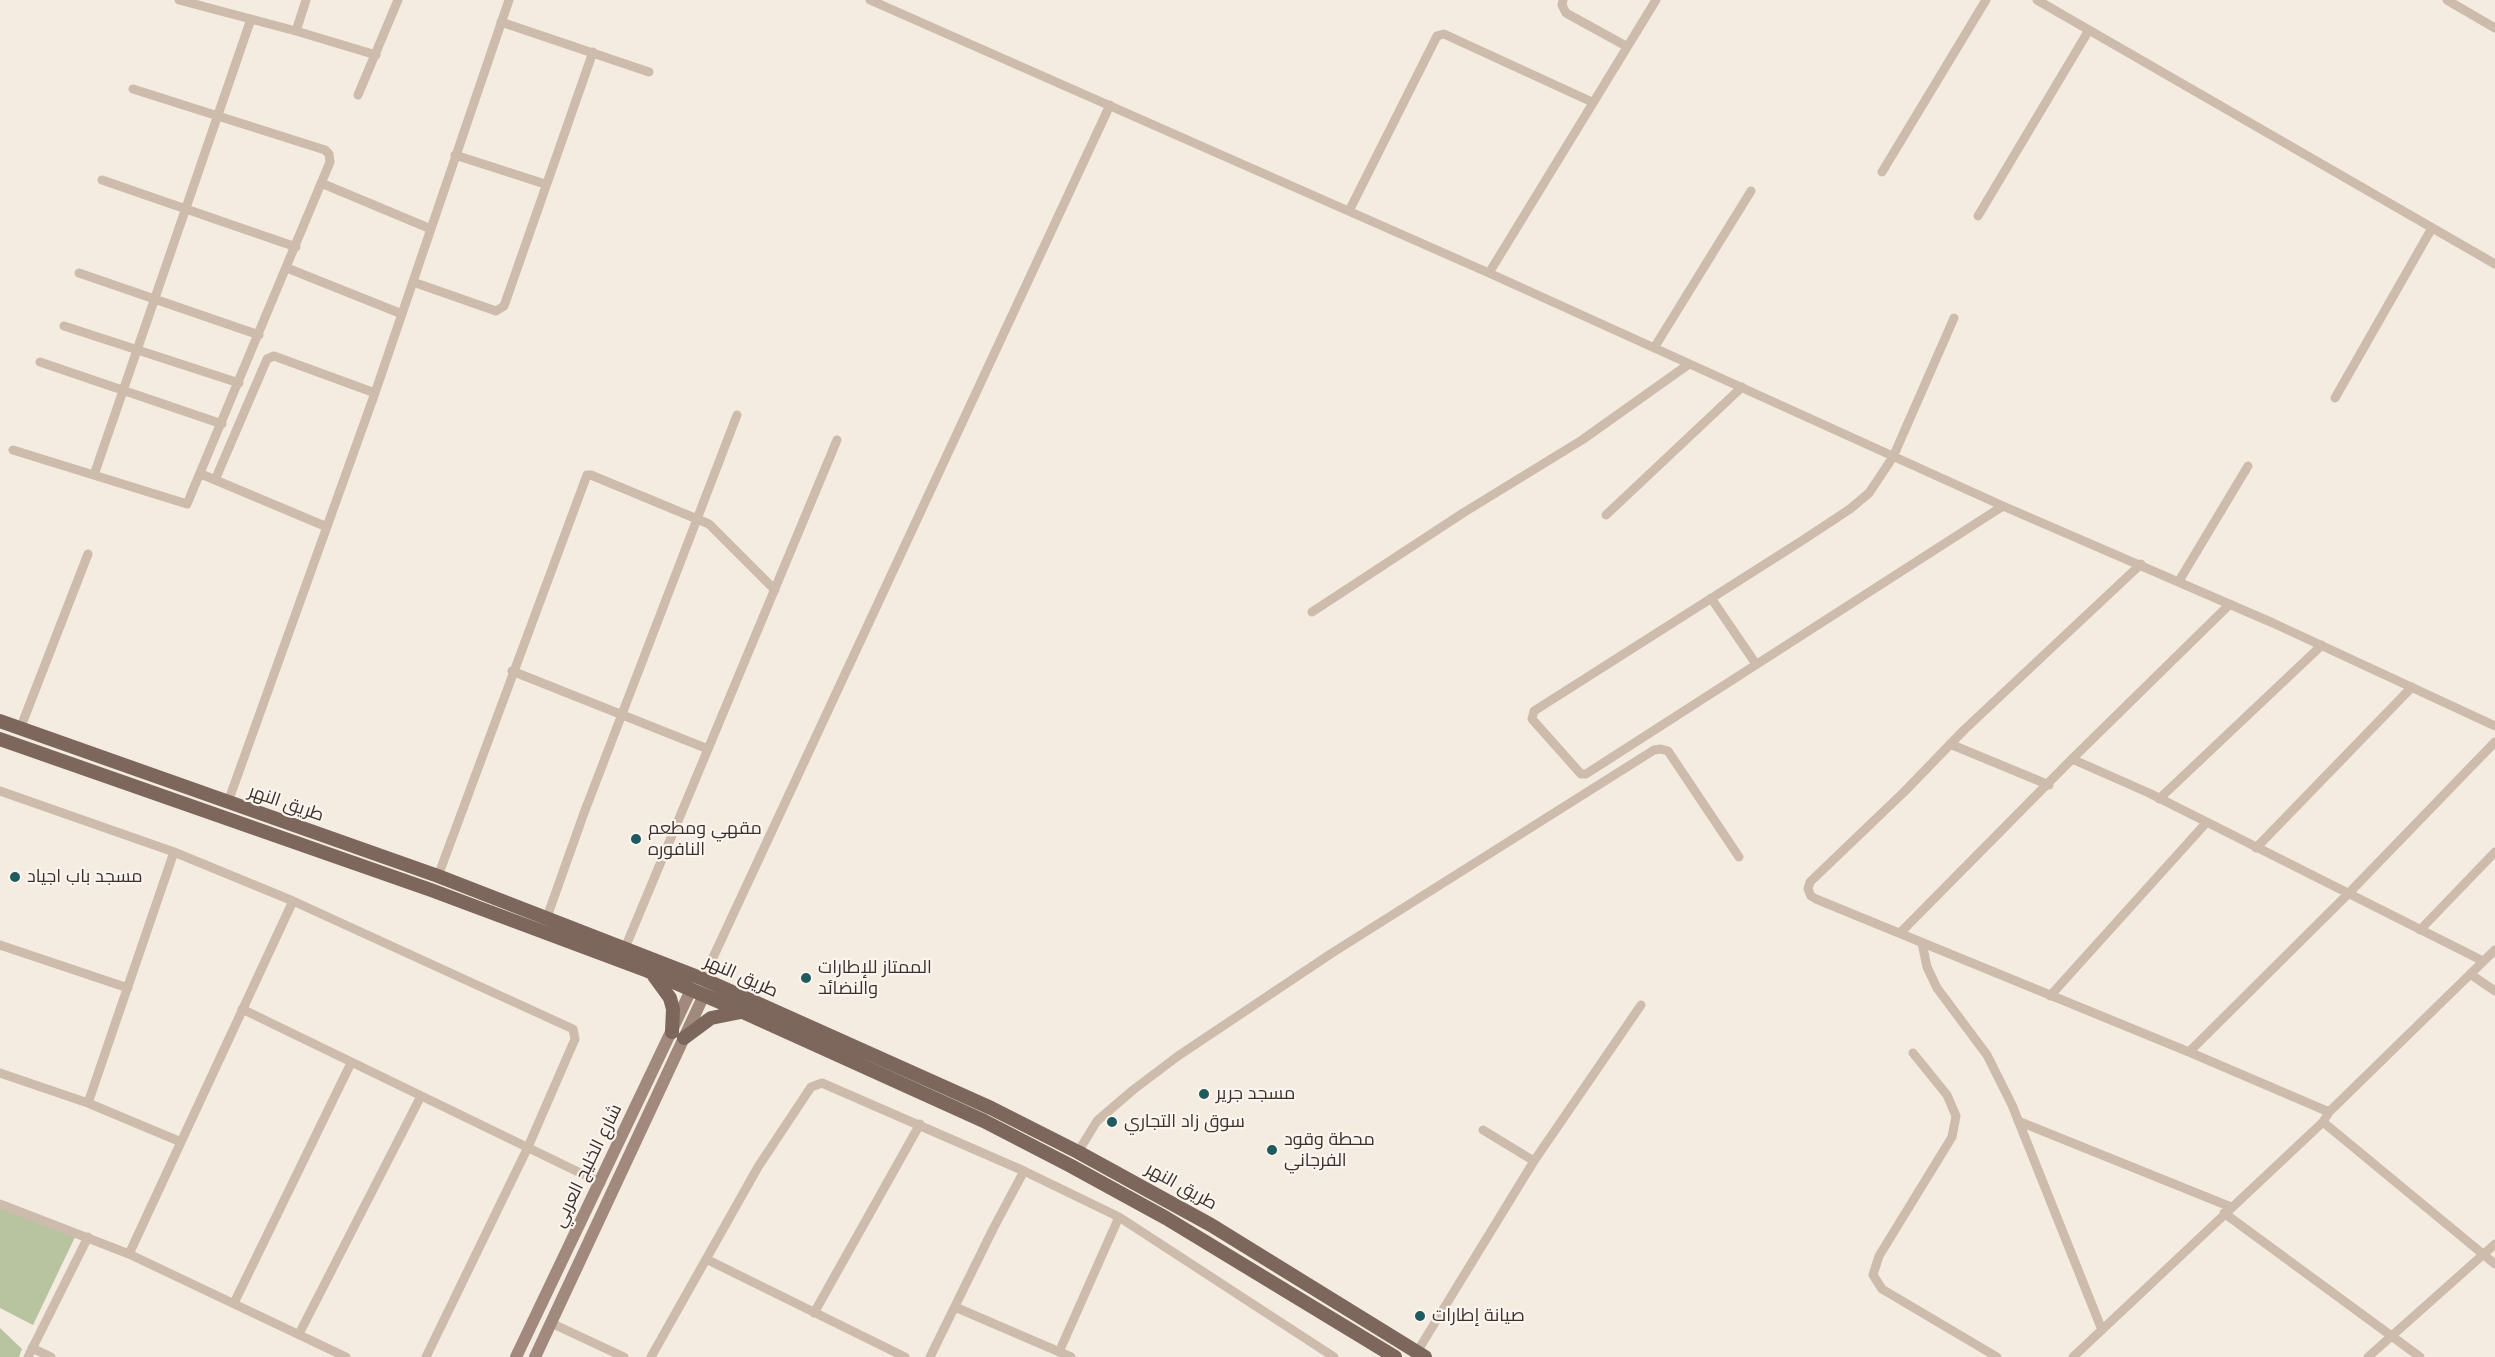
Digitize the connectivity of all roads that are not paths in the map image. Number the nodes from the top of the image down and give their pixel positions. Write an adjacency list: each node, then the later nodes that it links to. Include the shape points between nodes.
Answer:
1 (178, 0): 11 (street)
2 (306, 0): 16 (street)
3 (398, 0): 19 (street)
4 (509, 0): 13 (street)
5 (870, 0): 24 (street)
6 (1563, 0): 17 (street, via 1566,13)
7 (1656, 0): 17 (street)
8 (1986, 0): 27 (street)
9 (2037, 0): 15 (street)
10 (2447, 0): 14 (street)
11 (195, 2): 12 (street)
12 (251, 18): 16 (street); 25 (street)
13 (501, 22): 18 (street); 26 (street)
14 (2495, 28)
15 (2089, 30): 34 (street); 35 (street)
16 (296, 31): 19 (street)
17 (1626, 46): 23 (street)
18 (593, 52): 20 (street); 30 (street)
19 (376, 55): 22 (street)
20 (649, 72)
21 (133, 89): 25 (street)
22 (358, 95)
23 (1592, 102): 33 (street, via 1444,34 1437,36); 41 (street)
24 (1110, 105): 33 (street); 112 (street)
25 (218, 115): 29 (street, via 325,150 330,162); 32 (street)
26 (455, 155): 30 (street); 36 (street)
27 (1882, 172)
28 (102, 180): 32 (street)
29 (321, 183): 36 (street); 37 (street)
30 (545, 184): 42 (street, via 500,310)
31 (1751, 191): 48 (street)
32 (186, 207): 37 (street); 43 (street)
33 (1349, 211): 41 (street)
34 (1978, 216)
35 (2432, 228): 38 (street); 56 (street)
36 (431, 229): 42 (street)
37 (296, 247): 39 (street)
38 (2495, 264)
39 (286, 268): 44 (street); 47 (street)
40 (79, 273): 43 (street)
41 (1489, 273): 48 (street)
42 (413, 282): 44 (street)
43 (155, 298): 47 (street); 49 (street)
44 (402, 314): 55 (street)
45 (1954, 318): 61 (street)
46 (64, 326): 49 (street)
47 (259, 335): 52 (street)
48 (1654, 348): 51 (street)
49 (137, 349): 52 (street); 54 (street)
50 (40, 362): 54 (street)
51 (1689, 363): 53 (street); 76 (street, via 1582,440)
52 (239, 383): 58 (street)
53 (1742, 387): 61 (street); 67 (street)
54 (123, 390): 58 (street); 64 (street)
55 (375, 393): 65 (street, via 278,357 267,359); 69 (street)
56 (2335, 398)
57 (737, 415): 68 (street)
58 (222, 424): 63 (street)
59 (837, 440): 73 (street)
60 (13, 450): 64 (street)
61 (1893, 457): 66 (street); 74 (street, via 1869,493 1850,509)
62 (2248, 466): 72 (street)
63 (201, 474): 64 (street, via 187,504); 65 (street)
64 (94, 475)
65 (215, 480): 69 (street)
66 (2003, 506): 71 (street); 78 (street)
67 (1606, 515)
68 (696, 518): 73 (street, via 712,527); 79 (street, via 587,476); 81 (street)
69 (327, 527): 93 (street)
70 (88, 554): 84 (street)
71 (2141, 564): 72 (street); 87 (street)
72 (2179, 581): 75 (street)
73 (775, 590): 88 (street)
74 (1712, 598): 78 (street); 78 (street, via 1534,711 1532,719 1583,775)
75 (2230, 604): 77 (street); 89 (street)
76 (1312, 612)
77 (2322, 645): 80 (street); 92 (street)
78 (1756, 664)
79 (512, 671): 81 (street); 99 (street)
80 (2412, 687): 83 (street); 95 (street)
81 (621, 714): 88 (street); 102 (street)
82 (0, 721): 84 (main road, طريق النهر)
83 (2495, 726)
84 (20, 729): 93 (main road, طريق النهر)
85 (0, 739): 110 (main road, طريق النهر, via 432,890)
86 (2495, 742): 100 (street)
87 (1950, 744): 90 (street); 104 (street, via 1810,882 1808,890 1816,899)
88 (708, 749): 107 (street)
89 (2072, 759): 90 (street); 92 (street)
90 (2049, 785): 104 (street)
91 (0, 791): 96 (street)
92 (2159, 799): 94 (street)
93 (228, 802): 99 (main road, طريق النهر)
94 (2206, 823): 95 (street); 117 (street)
95 (2256, 848): 100 (street)
96 (174, 852): 101 (street); 113 (street)
97 (2495, 852): 103 (street)
98 (1739, 858): 135 (street, via 1668,751 1654,750 1332,953 1178,1056 1097,1121)
99 (438, 876): 102 (main road, طريق النهر)
100 (2347, 895): 103 (street); 122 (street)
101 (293, 901): 119 (street); 134 (street, via 573,1029 575,1039)
102 (547, 917): 107 (main road, طريق النهر)
103 (2420, 930): 109 (street)
104 (1900, 933): 105 (street)
105 (1922, 943): 117 (street); 129 (street, via 1937,988 1987,1056)
106 (0, 945): 113 (street)
107 (625, 948): 112 (main road, طريق النهر)
108 (2495, 950): 109 (street)
109 (2483, 961): 111 (street)
110 (648, 971): 114 (main road, طريق النهر); 121 (main road, via 665,987)
111 (2470, 974): 115 (street); 128 (street)
112 (703, 980): 135 (main road, طريق النهر, via 991,1108)
113 (128, 988): 127 (street)
114 (691, 990): 116 (main road, طريق النهر); 121 (main road, شارع الخليج العربي)
115 (2495, 991)
116 (704, 995): 120 (main road, طريق النهر); 121 (main road, شارع الخليج العربي)
117 (2050, 996): 122 (street)
118 (1641, 1005): 136 (street)
119 (242, 1009): 124 (street); 133 (street)
120 (743, 1012): 121 (main road, via 711,1018); 169 (main road, طريق النهر, via 984,1121 1071,1166 1166,1218)
121 (678, 1035): 138 (main road, شارع الخليج العربي); 151 (main road, شارع الخليج العربي)
122 (2189, 1052): 128 (street)
123 (1913, 1053): 170 (street, via 1947,1095 1956,1116 1952,1137 1879,1256 1873,1275 1882,1289)
124 (351, 1063): 126 (street); 148 (street)
125 (0, 1073): 127 (street)
126 (422, 1096): 134 (street); 153 (street)
127 (88, 1103): 133 (street)
128 (2329, 1112): 130 (street)
129 (2018, 1121): 140 (street); 152 (street)
130 (2323, 1122): 140 (street); 145 (street)
131 (920, 1124): 137 (street); 146 (street, via 822,1083 813,1084 758,1167); 150 (street)
132 (1483, 1130): 136 (street)
133 (181, 1142): 144 (street)
134 (528, 1147): 138 (street); 160 (street)
135 (1078, 1152): 157 (main road, طريق النهر, via 1211,1225)
136 (1534, 1161): 157 (street)
137 (1024, 1171): 141 (street); 149 (street)
138 (601, 1182): 161 (main road, شارع الخليج العربي)
139 (0, 1204): 142 (street)
140 (2228, 1210): 152 (street); 154 (street)
141 (1119, 1217): 155 (street); 168 (street)
142 (88, 1237): 144 (street); 156 (street)
143 (2495, 1244): 145 (street)
144 (129, 1254): 148 (street)
145 (2483, 1256): 147 (street); 154 (street)
146 (706, 1259): 150 (street); 164 (street)
147 (2495, 1264)
148 (234, 1303): 153 (street)
149 (954, 1307): 155 (street); 166 (street)
150 (814, 1313): 165 (street)
151 (552, 1323): 162 (main road, شارع الخليج العربي); 163 (street)
152 (2102, 1330): 171 (street)
153 (299, 1334): 159 (street)
154 (2391, 1337): 172 (street); 173 (street)
155 (1059, 1352): 167 (street)
156 (30, 1353): 158 (street)
157 (1421, 1354)
158 (51, 1357)
159 (346, 1357)
160 (426, 1357)
161 (516, 1357)
162 (535, 1357)
163 (624, 1357)
164 (651, 1357)
165 (905, 1357)
166 (930, 1357)
167 (1071, 1357)
168 (1334, 1357)
169 (1395, 1357)
170 (1996, 1357)
171 (2073, 1357)
172 (2368, 1357)
173 (2420, 1357)

